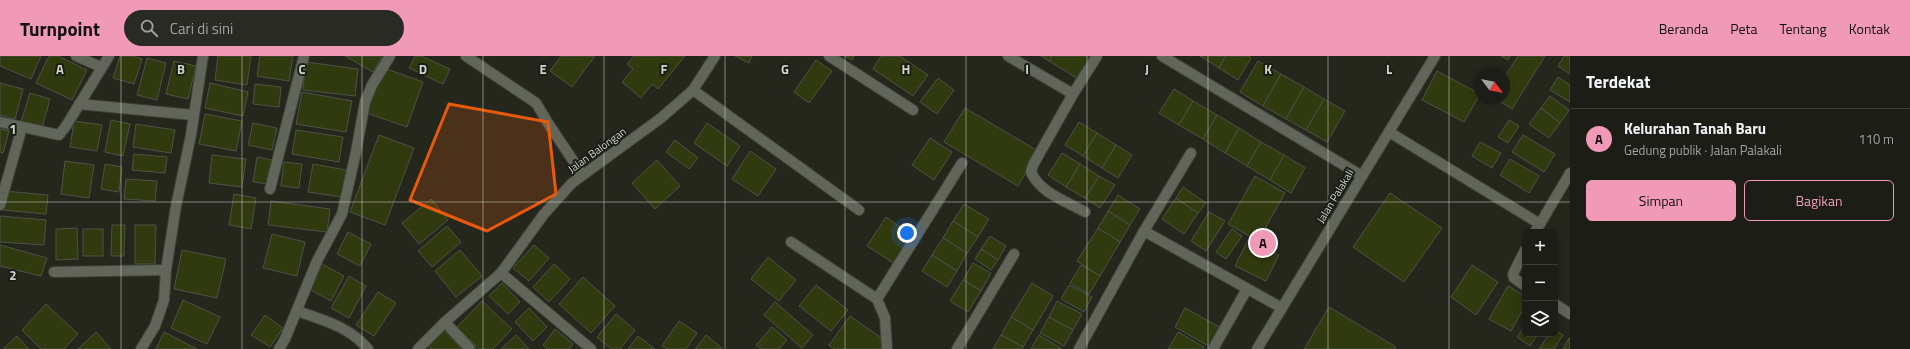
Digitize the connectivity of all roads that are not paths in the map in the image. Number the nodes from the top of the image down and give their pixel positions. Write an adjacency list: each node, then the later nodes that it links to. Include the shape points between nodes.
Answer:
1 (76, 56): 13 (street)
2 (109, 56): 13 (street)
3 (203, 56): 18 (street)
4 (304, 56): 27 (street)
5 (390, 56): 44 (street, via 365,102 354,166 342,214 317,261)
6 (466, 56): 25 (street, via 536,103)
7 (715, 56): 14 (street, Jalan Balongan)
8 (829, 56): 17 (street)
9 (1008, 56): 15 (street)
10 (1097, 56): 15 (street)
11 (1162, 56): 26 (street)
12 (1435, 56): 21 (street, Jalan Palakali)
13 (101, 67): 16 (street)
14 (693, 90): 25 (street, Jalan Balongan, via 643,132); 29 (street)
15 (1073, 94): 30 (street, via 1031,172 1043,188)
16 (79, 104): 18 (street); 20 (street, via 59,135)
17 (912, 110)
18 (193, 115): 36 (street)
19 (0, 122): 20 (street)
20 (22, 127): 28 (street)
21 (1389, 132): 26 (street, Jalan Palakali); 31 (street)
22 (1191, 152): 32 (street)
23 (962, 163): 41 (street)
24 (1570, 173): 31 (street)
25 (582, 174): 38 (street, Jalan Balongan, via 544,214)
26 (1362, 176): 43 (street, Jalan Palakali)
27 (270, 189)
28 (0, 205)
29 (859, 210)
30 (1085, 212)
31 (1538, 228)
32 (1144, 230): 40 (street); 55 (street)
33 (791, 242): 41 (street)
34 (1014, 254): 54 (street)
35 (1522, 256): 39 (street, via 1513,274)
36 (166, 270): 37 (street); 47 (street, via 164,300 155,326)
37 (54, 272)
38 (501, 274): 46 (street, Jalan Balongan); 52 (street)
39 (1522, 284)
40 (1246, 290): 43 (street); 56 (street)
41 (877, 299): 53 (street, via 885,318)
42 (1558, 306): 45 (street)
43 (1282, 308): 57 (street, Jalan Palakali)
44 (297, 311): 48 (street, via 286,339); 49 (street, via 338,325)
45 (1570, 314)
46 (445, 322): 50 (street, Jalan Balongan); 51 (street)
47 (141, 349)
48 (279, 349)
49 (368, 349)
50 (418, 349)
51 (470, 349)
52 (591, 349)
53 (888, 349)
54 (957, 349)
55 (1079, 349)
56 (1213, 349)
57 (1257, 349)

